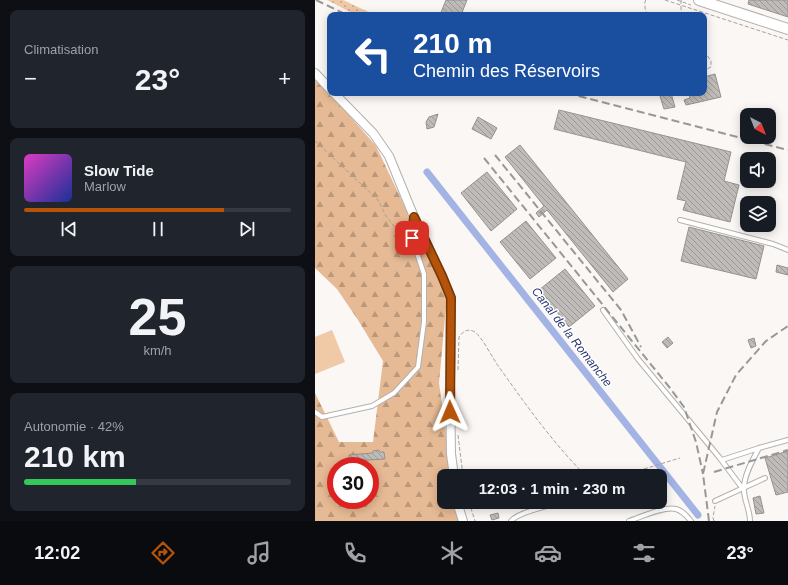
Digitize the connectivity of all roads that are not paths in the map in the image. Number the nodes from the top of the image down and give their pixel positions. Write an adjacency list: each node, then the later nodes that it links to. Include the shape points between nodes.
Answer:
1 (699, 0): 2 (street, via 717,3)
2 (788, 29)
3 (315, 73): 4 (street)
4 (327, 86)
5 (337, 96): 6 (street, via 373,133 389,156)
6 (414, 217): 10 (lane, via 412,238 424,274 425,322 418,367 394,393 372,406 322,417); 14 (street, via 451,298 450,392)
7 (680, 220): 8 (lane)
8 (788, 250)
9 (603, 310): 13 (lane, via 638,359)
10 (315, 412)
11 (788, 440): 12 (lane)
12 (759, 448): 13 (lane); 16 (lane, via 748,470)
13 (722, 460): 16 (lane)
14 (453, 469)
15 (765, 478): 16 (lane)
16 (743, 489): 17 (lane); 24 (lane)
17 (715, 501)
18 (459, 509): 20 (street)
19 (538, 509): 21 (lane)
20 (463, 521)
21 (511, 521)
22 (629, 521): 23 (lane, via 667,509 676,509)
23 (691, 521)
24 (750, 521)

